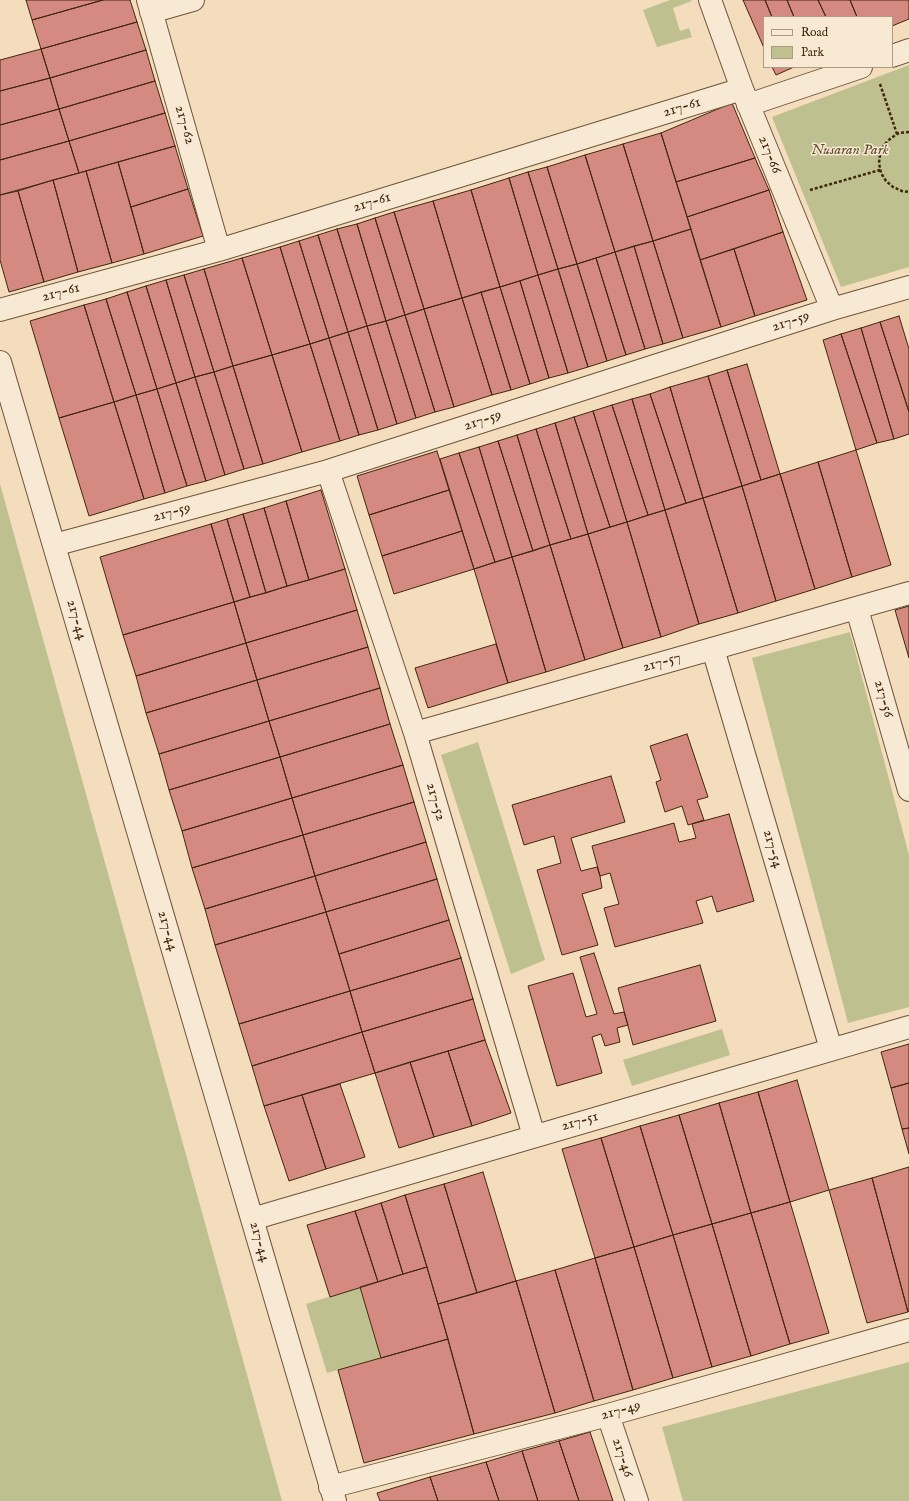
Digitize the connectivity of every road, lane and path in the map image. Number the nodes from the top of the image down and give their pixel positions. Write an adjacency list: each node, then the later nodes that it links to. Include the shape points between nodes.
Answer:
1 (193, 0): 3 (street)
2 (710, 0): 8 (street, 217-66)
3 (150, 6): 14 (street, 217-62)
4 (909, 50): 5 (street)
5 (893, 56)
6 (857, 68): 8 (street, 217-61)
7 (879, 82): 10 (path)
8 (745, 97): 13 (street, 217-66); 14 (street, 217-61)
9 (909, 132): 10 (path)
10 (897, 134): 11 (path, via 884,145 880,154)
11 (880, 170): 12 (path, via 893,188); 13 (path)
12 (909, 192)
13 (786, 196): 16 (street, 217-66)
14 (220, 250): 17 (street, 217-61)
15 (909, 288): 16 (street, 217-59)
16 (832, 309): 19 (street, 217-59)
17 (0, 310)
18 (0, 362): 20 (street, 217-44)
19 (328, 471): 20 (street, 217-59); 24 (street, 217-52)
20 (54, 545): 29 (street, 217-44)
21 (909, 593): 22 (street, 217-57)
22 (857, 609): 23 (street, 217-57); 25 (street, 217-56)
23 (713, 649): 24 (street, 217-57); 27 (street, 217-54)
24 (415, 733): 28 (street, 217-52)
25 (909, 790)
26 (909, 1026): 27 (street, 217-51)
27 (831, 1049): 28 (street, 217-51)
28 (534, 1136): 29 (street, 217-51)
29 (252, 1218): 32 (street, 217-44)
30 (909, 1330): 31 (street, 217-49)
31 (608, 1415): 32 (street, 217-49); 33 (street, 217-46)
32 (333, 1494)
33 (636, 1501)

